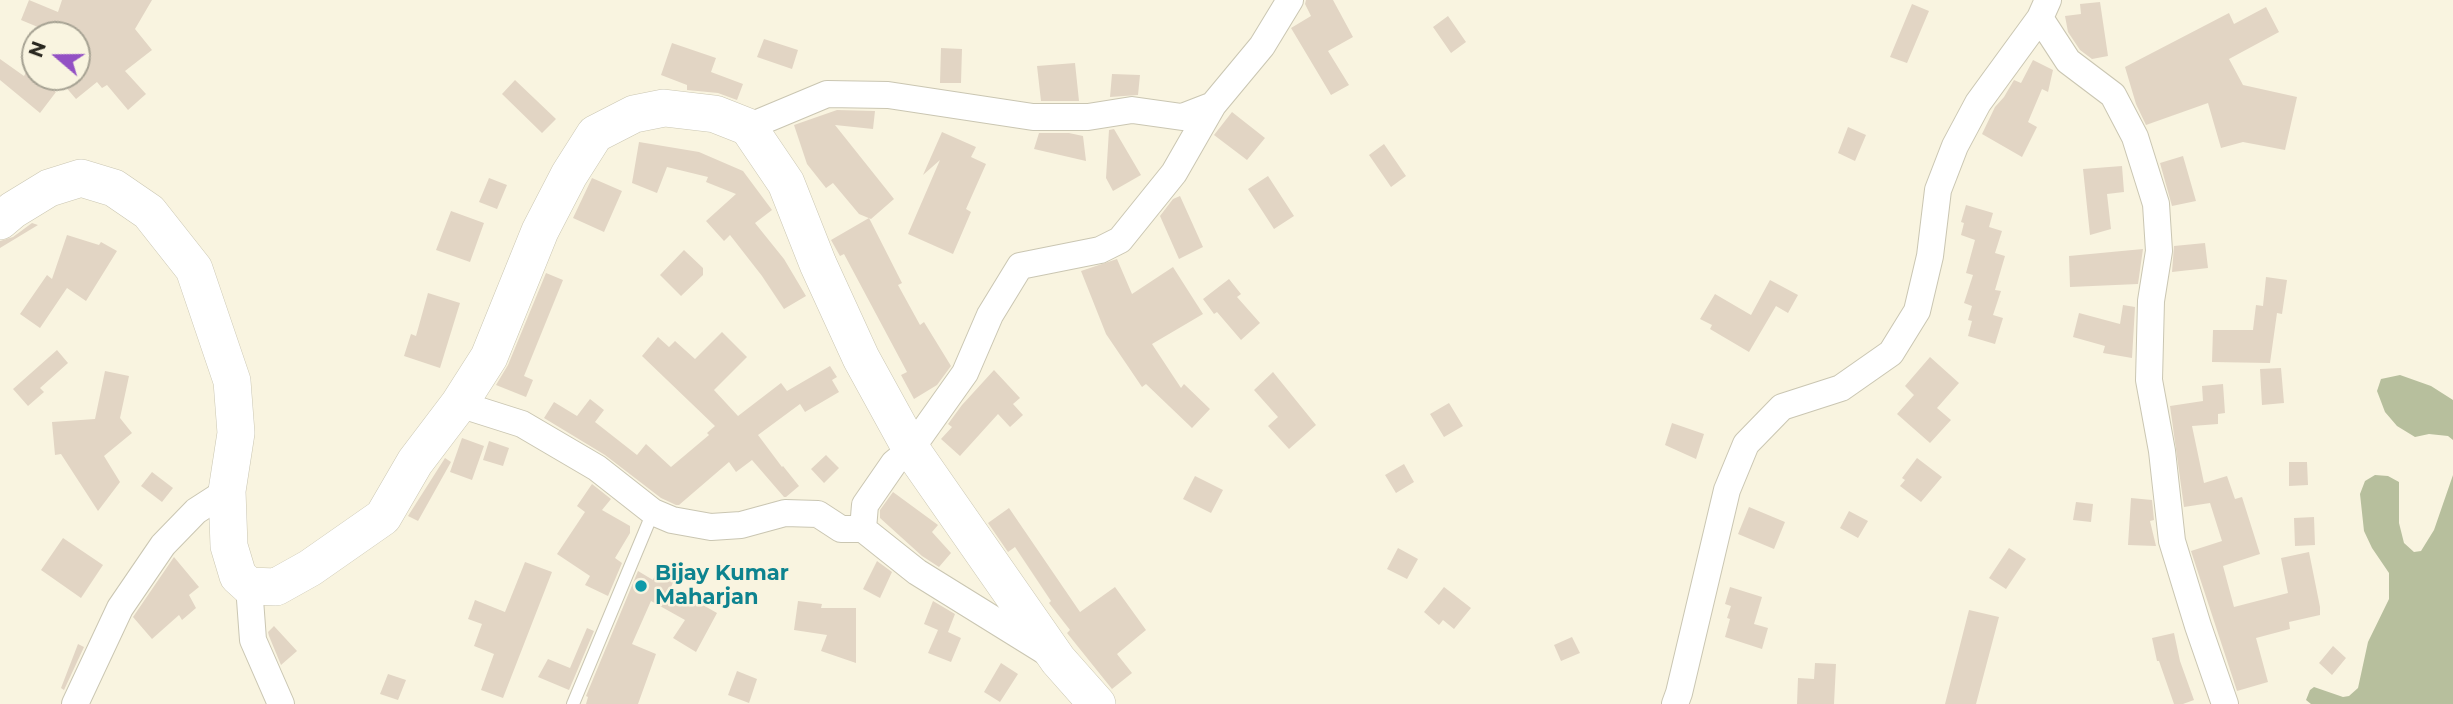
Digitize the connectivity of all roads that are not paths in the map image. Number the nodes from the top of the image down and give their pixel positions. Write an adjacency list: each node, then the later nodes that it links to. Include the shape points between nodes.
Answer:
1 (1290, 0): 3 (street, via 1262,46)
2 (2044, 9): 17 (street, via 1978,103 1955,146 1938,190 1930,257 1917,311 1891,353 1841,388 1782,407 1746,444 1727,491); 18 (street, via 2068,61 2113,95 2135,137 2156,204 2159,251 2151,300 2149,380 2172,541)
3 (1213, 105): 4 (street, via 1182,117 1132,110 1088,117 1033,117 888,96 827,94); 7 (street, via 1174,173 1119,240 1100,250 1020,266 990,315 965,373)
4 (748, 127): 6 (main road, via 715,114 664,108 634,114 595,134 540,231 489,357); 7 (main road, via 786,183 861,358)
5 (0, 221): 8 (main road, via 49,188 81,178 114,188 149,212 194,269 232,381 236,433)
6 (459, 404): 9 (street, via 522,424 597,468); 11 (main road, via 415,462 383,517 276,587)
7 (911, 449): 10 (street, via 894,464 865,505); 12 (main road)
8 (227, 491): 11 (main road, via 229,546 238,576); 13 (street, via 196,511 163,545 120,608)
9 (653, 512): 10 (street, via 711,527 741,525 785,513 818,514 841,529); 15 (lane)
10 (863, 529): 12 (street, via 917,572)
11 (248, 586): 14 (street, via 253,640)
12 (1058, 660): 16 (main road)
13 (75, 704)
14 (281, 704)
15 (573, 704)
16 (1097, 704)
17 (1675, 704)
18 (2225, 704)

